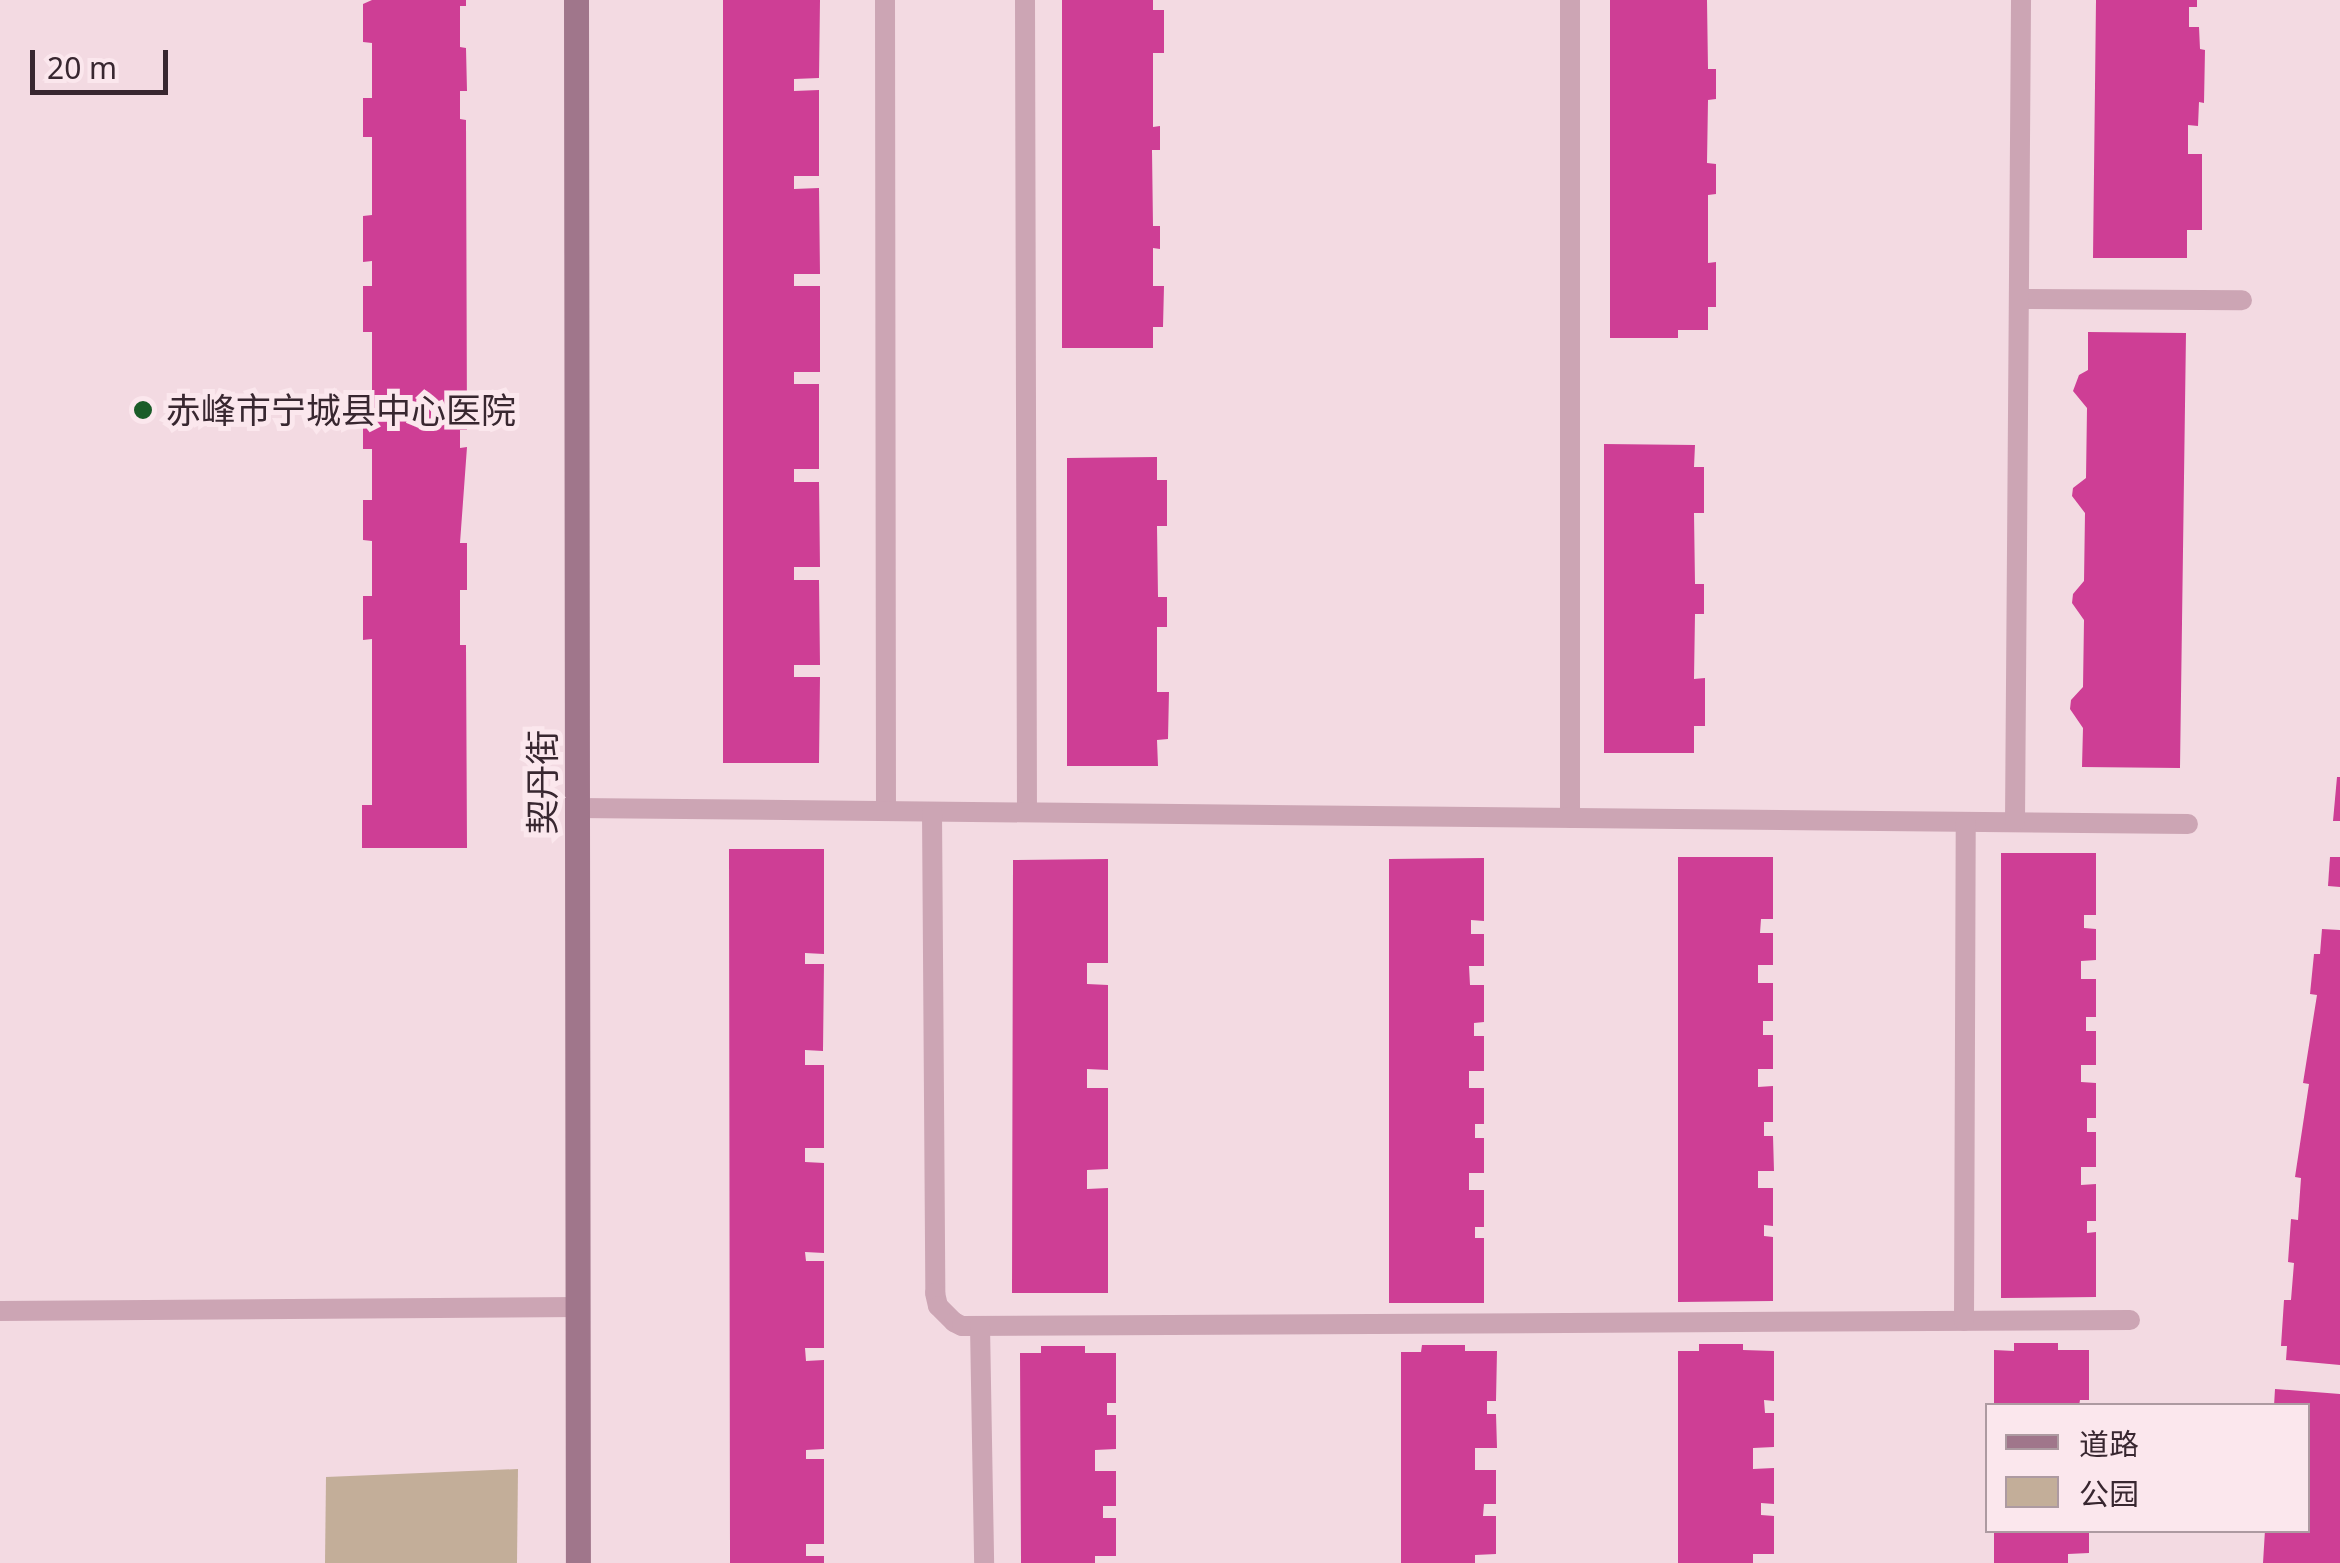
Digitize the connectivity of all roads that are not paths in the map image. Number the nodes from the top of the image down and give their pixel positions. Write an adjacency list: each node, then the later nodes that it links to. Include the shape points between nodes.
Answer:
1 (576, 0): 8 (main road, 契丹街)
2 (885, 0): 9 (lane)
3 (1025, 0): 11 (lane)
4 (1570, 0): 12 (lane)
5 (2021, 0): 6 (lane)
6 (2019, 299): 7 (lane); 14 (lane)
7 (2242, 300)
8 (577, 808): 9 (lane); 16 (main road, 契丹街)
9 (886, 811): 10 (lane)
10 (932, 812): 11 (lane); 20 (lane, via 935,1294 954,1322)
11 (1026, 812): 12 (lane)
12 (1570, 818): 13 (lane)
13 (1966, 822): 14 (lane); 19 (lane)
14 (2015, 822): 15 (lane)
15 (2188, 824)
16 (578, 1307): 17 (lane); 21 (main road, 契丹街)
17 (0, 1311)
18 (2130, 1320): 19 (lane)
19 (1964, 1321): 20 (lane)
20 (980, 1326): 22 (lane)
21 (578, 1563)
22 (984, 1563)

